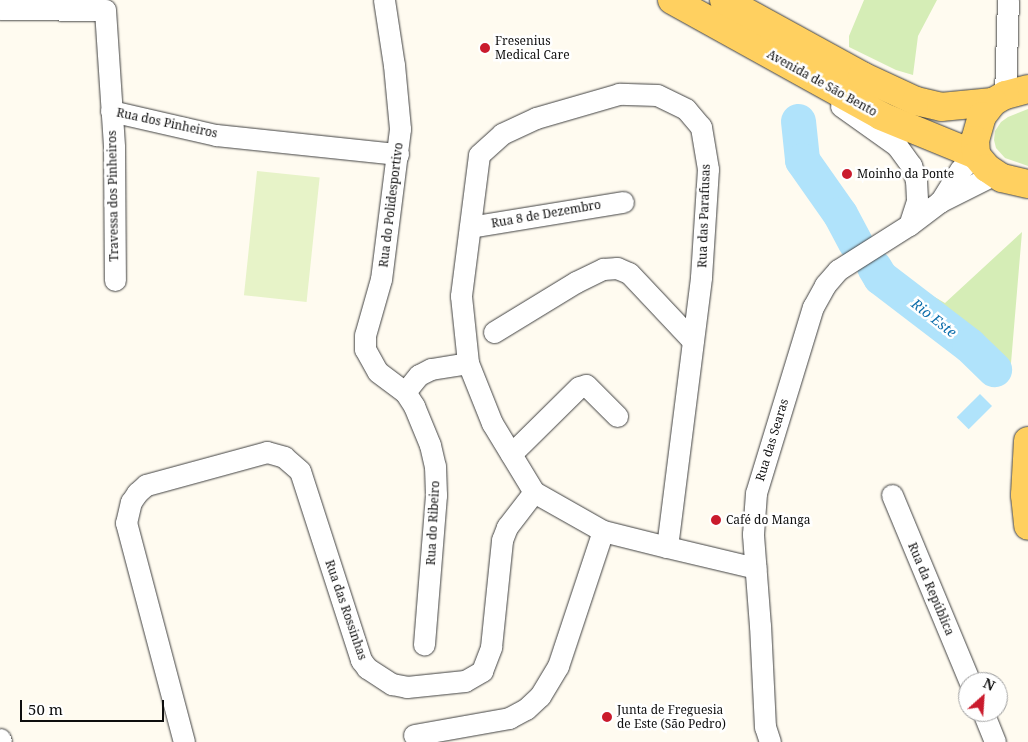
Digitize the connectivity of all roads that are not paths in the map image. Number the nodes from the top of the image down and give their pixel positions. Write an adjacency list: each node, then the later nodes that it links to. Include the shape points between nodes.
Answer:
1 (384, 0): 10 (street, Rua do Polidesportivo, via 400,129)
2 (672, 0): 7 (main road, Avenida de São Bento)
3 (724, 0): 8 (main road, Avenida de São Bento, via 862,76 916,101 941,107)
4 (1008, 0): 8 (street)
5 (105, 5): 6 (street, Rua dos Pinheiros); 9 (street, Rua dos Pinheiros)
6 (0, 9)
7 (781, 61): 11 (main road, Avenida de São Bento, via 881,116); 14 (street, via 897,146 904,155 911,165 917,186 917,201)
8 (1015, 91): 11 (main road, via 982,116 977,127)
9 (111, 111): 10 (street, Rua dos Pinheiros, via 216,134); 16 (street, Travessa dos Pinheiros)
10 (398, 154): 20 (street, Rua do Polidesportivo, via 381,279 365,335 365,349 378,372)
11 (985, 165): 12 (main road, Avenida de São Bento); 14 (street, Rua das Searas, via 961,169 940,202)
12 (1025, 191)
13 (623, 202): 15 (street, Rua 8 de Dezembro)
14 (909, 226): 29 (street, Rua das Searas, via 838,270 825,284 813,307 756,493 753,534)
15 (470, 227): 18 (street, Rua das Parafusas, via 479,155 502,134 536,118 619,94 657,95 686,109 701,127 708,169 701,277); 19 (street, Rua das Parafusas, via 461,296)
16 (115, 280)
17 (494, 332): 18 (street, via 576,282 603,270 617,268 629,273)
18 (692, 342): 28 (street, Rua das Parafusas)
19 (468, 363): 20 (street, via 431,369 419,375); 23 (street, Rua das Parafusas, via 492,423)
20 (405, 392): 30 (street, Rua do Ribeiro, via 423,426 435,466 436,495)
21 (617, 416): 23 (street, via 586,385 579,387)
22 (1028, 441): 26 (main road, via 1025,495)
23 (511, 454): 24 (street, Rua das Parafusas)
24 (534, 492): 27 (street); 34 (street, Rua das Rossinhas, via 511,520 502,540 491,647 482,671 465,681 407,687 392,684 367,668 361,660 300,471 284,457 267,452 146,485 131,502 126,523)
25 (892, 495): 31 (street, Rua da República)
26 (1028, 526)
27 (603, 531): 28 (street); 33 (street, via 558,666 540,696 509,718)
28 (667, 547): 29 (street)
29 (756, 568): 35 (street, Rua das Searas, via 765,726)
30 (424, 644)
31 (966, 672)
32 (987, 722): 36 (street)
33 (414, 735)
34 (184, 742)
35 (770, 742)
36 (995, 742)

